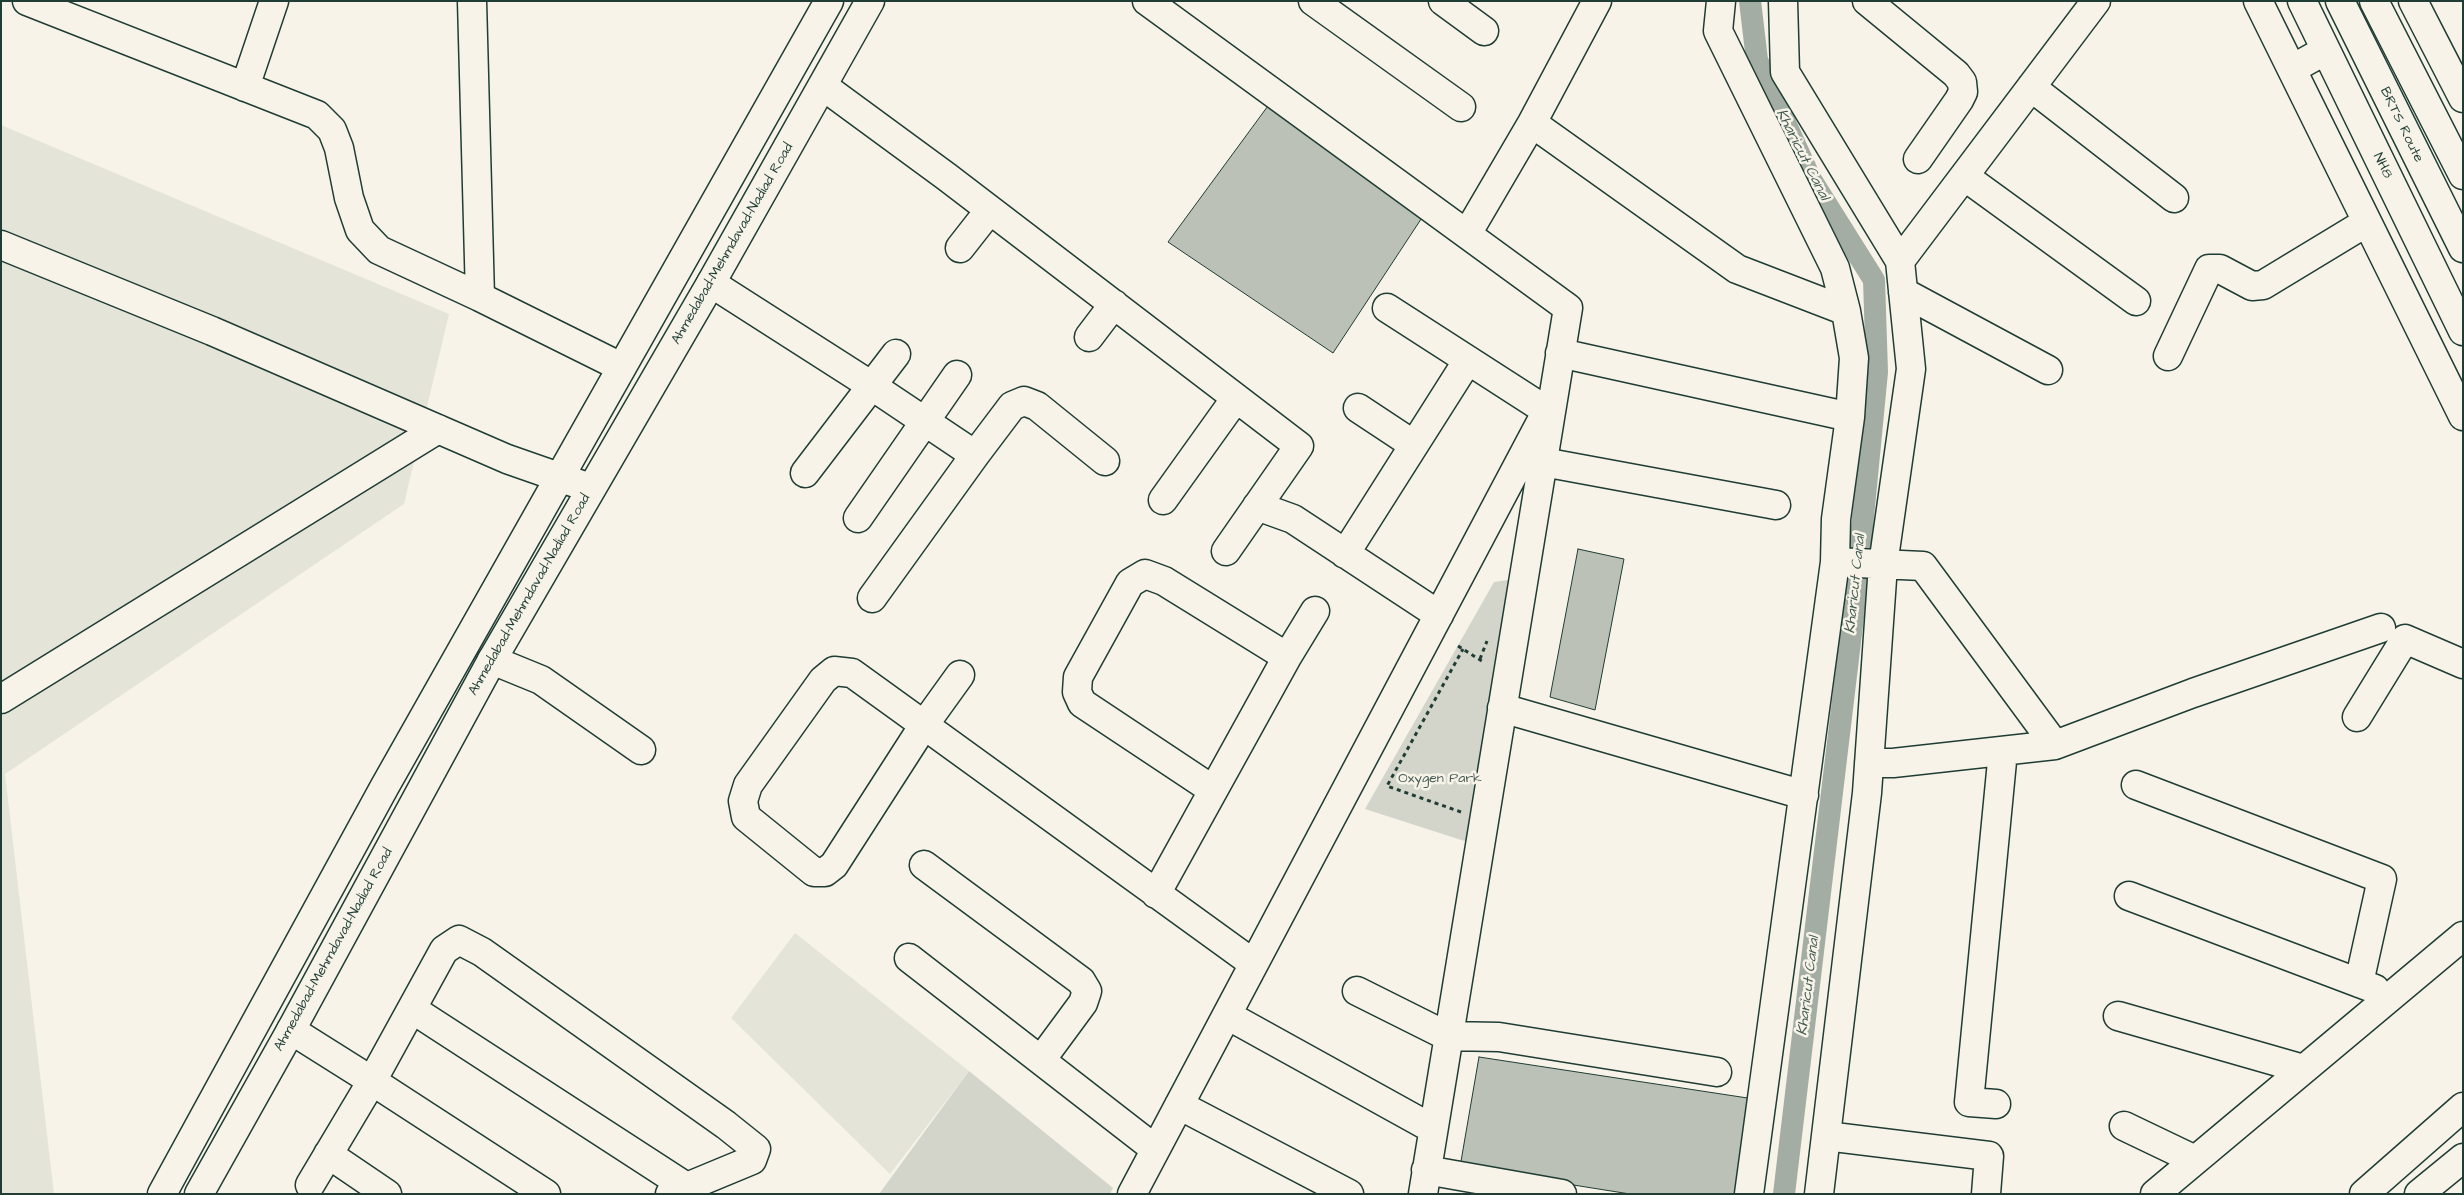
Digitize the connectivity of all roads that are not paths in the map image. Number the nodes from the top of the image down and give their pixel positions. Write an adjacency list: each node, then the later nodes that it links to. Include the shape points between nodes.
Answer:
1 (27, 1): 23 (main road)
2 (274, 1): 23 (main road)
3 (472, 1): 41 (main road)
4 (829, 1): 52 (main road)
5 (870, 1): 22 (main road, Ahmedabad-Mehmdavad-Nadiad Road)
6 (1147, 1): 34 (main road)
7 (1313, 1): 26 (main road)
8 (1443, 1): 19 (main road)
9 (1597, 1): 27 (main road)
10 (1720, 1): 45 (main road, via 1718,31 1835,268)
11 (1783, 1): 38 (main road, via 1785,72)
12 (1867, 1): 28 (main road, via 1962,82 1963,92 1959,100)
13 (2096, 1): 24 (main road)
14 (2258, 1): 21 (main road)
15 (2302, 1): 20 (main road, NH8)
16 (2340, 1): 37 (main road, BRTS Route)
17 (2374, 1): 29 (main road)
18 (2414, 1): 25 (main road)
19 (1484, 31)
20 (2326, 50): 21 (main road); 46 (main road, NH8)
21 (2292, 69): 33 (main road)
22 (824, 86): 32 (main road); 39 (main road, Ahmedabad-Mehmdavad-Nadiad Road)
23 (245, 87): 41 (main road, via 317,115 332,130 360,230 379,250)
24 (2031, 87): 30 (main road); 31 (main road)
25 (2463, 98)
26 (1461, 107)
27 (1532, 123): 34 (main road); 45 (main road, via 1737,269)
28 (1918, 159)
29 (2463, 175)
30 (1964, 176): 38 (main road); 42 (main road)
31 (2174, 198)
32 (989, 211): 36 (main road); 43 (main road)
33 (2367, 222): 50 (main road, via 2263,286 2252,286 2220,269 2209,269); 56 (main road)
34 (1466, 234): 48 (main road, via 1568,308)
35 (1, 245): 63 (main road, via 212,331)
36 (960, 248)
37 (2463, 248)
38 (1900, 261): 40 (main road)
39 (711, 283): 55 (main road); 70 (main road, Ahmedabad-Mehmdavad-Nadiad Road)
40 (1903, 292): 53 (main road); 78 (main road, via 1911,369)
41 (480, 297): 52 (main road)
42 (2136, 301)
43 (1114, 304): 47 (main road); 57 (main road)
44 (1387, 308): 51 (main road)
45 (1846, 311): 61 (main road, via 1854,358)
46 (2463, 331)
47 (1089, 336)
48 (1560, 353): 58 (main road); 61 (main road)
49 (896, 354): 55 (main road)
50 (2168, 356)
51 (1468, 360): 58 (main road); 64 (main road)
52 (621, 367): 69 (main road)
53 (2048, 370)
54 (958, 375): 62 (main road)
55 (872, 386): 62 (main road); 68 (main road)
56 (2456, 386): 60 (main road)
57 (1236, 398): 71 (main road); 73 (main road, via 1299,446)
58 (1550, 406): 67 (main road); 81 (main road)
59 (1358, 408): 64 (main road)
60 (2463, 416)
61 (1850, 417): 77 (main road, via 1836,519)
62 (925, 421): 65 (main road); 74 (main road)
63 (438, 429): 69 (main road); 87 (main road)
64 (1414, 444): 76 (main road)
65 (975, 455): 66 (main road, via 1012,406 1024,401 1037,406); 79 (main road)
66 (1105, 461)
67 (1543, 462): 72 (main road); 88 (main road)
68 (806, 473)
69 (559, 477): 70 (main road); 130 (main road, via 384,786)
70 (590, 488): 84 (main road, Ahmedabad-Mehmdavad-Nadiad Road)
71 (1163, 500)
72 (1776, 505)
73 (1257, 506): 75 (main road); 76 (main road, via 1293,519)
74 (858, 518)
75 (1226, 550)
76 (1346, 554): 81 (main road)
77 (1835, 562): 78 (main road); 97 (main road)
78 (1883, 565): 91 (main road, via 1923,566); 94 (main road)
79 (872, 598)
80 (1315, 611): 83 (main road)
81 (1439, 615): 103 (main road)
82 (2381, 628): 91 (main road, via 2194,692)
83 (1288, 657): 96 (main road); 96 (main road, via 1164,581 1145,574 1130,584 1078,677 1077,692 1082,703)
84 (492, 660): 92 (main road, via 541,680); 110 (main road, Ahmedabad-Mehmdavad-Nadiad Road)
85 (2463, 664): 89 (main road, via 2405,639)
86 (960, 675): 90 (main road)
87 (1, 699)
88 (1502, 708): 97 (main road); 111 (main road)
89 (2357, 717)
90 (924, 725): 90 (main road, via 852,674 834,672 823,680 748,785 743,801 746,817 814,872 825,872 834,865); 99 (main road)
91 (2055, 745): 93 (main road)
92 (641, 750)
93 (2004, 751): 94 (main road); 116 (main road, via 1969,1102)
94 (1870, 763): 121 (main road)
95 (2136, 785): 104 (main road, via 2382,878)
96 (1213, 790): 99 (main road)
97 (1804, 795): 136 (main road)
98 (924, 865): 112 (main road, via 1081,981 1087,991 1083,1003)
99 (1156, 894): 103 (main road)
100 (2129, 896): 104 (main road)
101 (2463, 936): 106 (main road)
102 (910, 958): 112 (main road)
103 (1254, 964): 108 (main road)
104 (2359, 983): 106 (main road)
105 (1357, 991): 111 (main road)
106 (2393, 994): 113 (main road)
107 (412, 1009): 115 (main road); 128 (main road); 128 (main road, via 444,950 459,940 482,952 756,1149 752,1160)
108 (1227, 1015): 117 (main road); 120 (main road)
109 (2118, 1016): 113 (main road)
110 (291, 1030): 115 (main road); 131 (main road, Ahmedabad-Mehmdavad-Nadiad Road)
111 (1447, 1036): 114 (main road, via 1499,1038); 120 (main road)
112 (1041, 1060): 122 (main road)
113 (2303, 1069): 125 (main road)
114 (1717, 1072)
115 (372, 1081): 123 (main road); 133 (main road)
116 (1996, 1104)
117 (1179, 1105): 122 (main road); 134 (main road)
118 (2463, 1107): 140 (main road)
119 (2124, 1126): 125 (main road)
120 (1433, 1129): 126 (main road)
121 (1826, 1136): 137 (main road); 138 (main road, via 1989,1156)
122 (1156, 1150): 129 (main road)
123 (328, 1154): 127 (main road); 132 (main road)
124 (2463, 1158): 141 (main road)
125 (2195, 1160): 139 (main road)
126 (1425, 1182): 135 (main road)
127 (310, 1185)
128 (679, 1191)
129 (1138, 1192)
130 (162, 1194)
131 (199, 1194)
132 (387, 1194)
133 (546, 1194)
134 (1349, 1194)
135 (1562, 1194)
136 (1749, 1194)
137 (1819, 1194)
138 (1986, 1194)
139 (2155, 1194)
140 (2364, 1194)
141 (2419, 1194)

